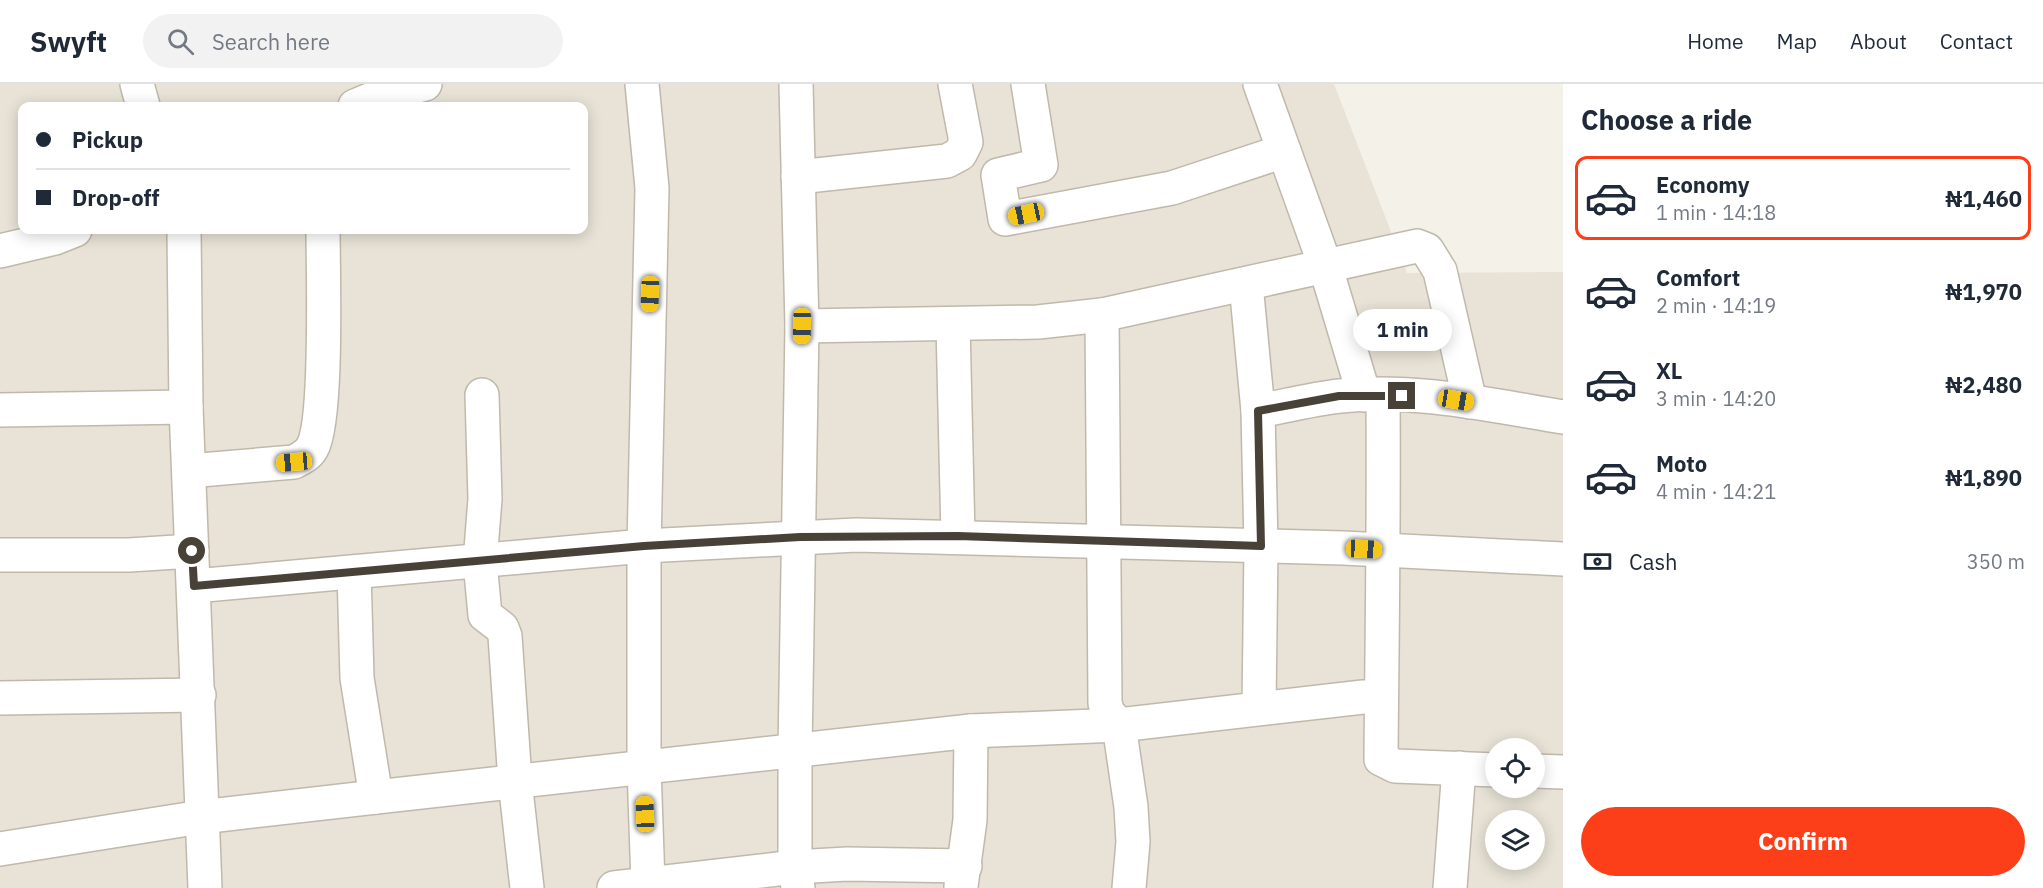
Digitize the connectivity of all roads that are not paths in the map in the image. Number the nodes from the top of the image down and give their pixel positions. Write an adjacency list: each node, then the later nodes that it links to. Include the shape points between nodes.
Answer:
1 (137, 84): 8 (street)
2 (425, 84): 9 (street)
3 (642, 84): 32 (street, via 652,188)
4 (796, 84): 11 (street)
5 (955, 84): 11 (street, via 966,142 960,154 947,161)
6 (1028, 84): 10 (street, via 1041,165 998,175 1005,219 1172,188)
7 (1260, 84): 10 (street)
8 (142, 102)
9 (365, 102)
10 (1284, 151): 16 (street)
11 (798, 177): 20 (street)
12 (65, 234): 15 (street)
13 (184, 234): 24 (street)
14 (323, 234): 28 (street, via 320,403 314,446 294,462)
15 (0, 251)
16 (1325, 265): 17 (street); 22 (street); 23 (street, via 1417,246 1427,250 1440,271)
17 (1246, 284): 18 (street); 26 (street)
18 (1102, 315): 19 (street); 31 (street)
19 (953, 325): 20 (street); 29 (street)
20 (802, 326): 30 (street)
21 (482, 395): 38 (street, via 485,499)
22 (1373, 395): 23 (street); 26 (street, via 1339,396); 34 (street)
23 (1470, 402): 27 (street)
24 (186, 407): 25 (street); 28 (street)
25 (0, 410)
26 (1258, 411): 33 (street)
27 (1563, 417)
28 (189, 471): 35 (street)
29 (958, 536): 30 (street); 31 (street)
30 (800, 537): 32 (street); 47 (street)
31 (1102, 540): 33 (street); 45 (street, via 1105,703)
32 (644, 546): 38 (street); 48 (street)
33 (1261, 546): 34 (street); 44 (street)
34 (1384, 550): 37 (street); 43 (street)
35 (192, 551): 36 (street); 40 (street)
36 (0, 555)
37 (1563, 559)
38 (480, 562): 39 (street); 53 (street, via 485,615 502,628 505,636)
39 (354, 572): 40 (street); 54 (street, via 357,678)
40 (194, 586): 41 (street)
41 (199, 694): 42 (street); 55 (street)
42 (0, 698)
43 (1380, 701): 44 (street, via 1363,697); 49 (street, via 1381,759 1385,764)
44 (1259, 707): 45 (street)
45 (1119, 725): 46 (street); 63 (street, via 1131,807)
46 (971, 731): 47 (street); 58 (street, via 970,820)
47 (795, 750): 48 (street); 57 (street)
48 (644, 767): 53 (street); 59 (street)
49 (1459, 768): 50 (street); 64 (street)
50 (1485, 769)
51 (1545, 771): 52 (street)
52 (1563, 772)
53 (514, 781): 54 (street); 61 (street)
54 (376, 797): 55 (street)
55 (201, 817): 56 (street); 60 (street)
56 (0, 849)
57 (796, 877): 58 (street, via 847,864); 59 (street)
58 (963, 877)
59 (648, 884): 62 (street)
60 (205, 888)
61 (527, 888)
62 (614, 888)
63 (1129, 888)
64 (1450, 888)

